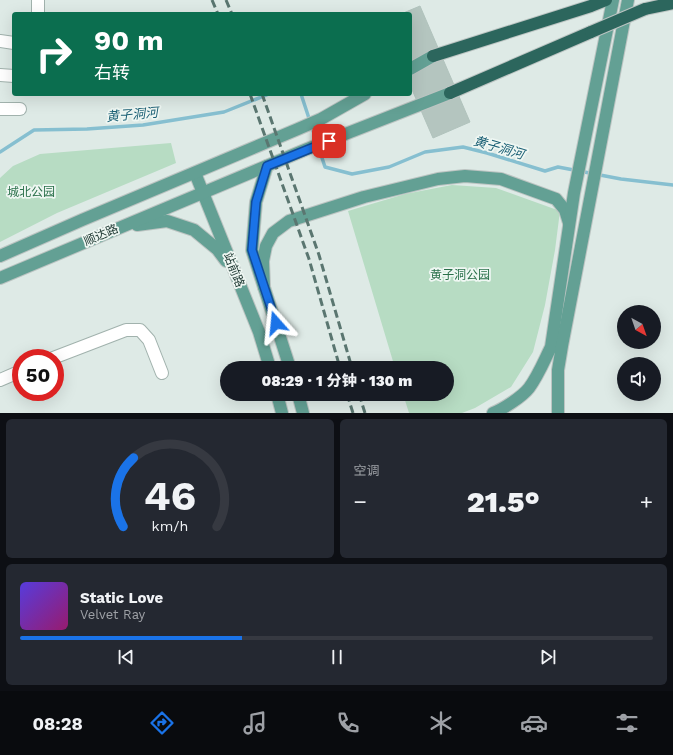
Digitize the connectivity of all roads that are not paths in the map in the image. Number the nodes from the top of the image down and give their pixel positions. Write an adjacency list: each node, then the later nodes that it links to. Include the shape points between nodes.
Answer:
1 (38, 0): 8 (street)
2 (606, 0): 11 (highway)
3 (613, 0): 23 (main road, via 574,193)
4 (628, 0): 39 (main road, via 562,346 558,370)
5 (663, 0): 7 (highway)
6 (673, 3): 7 (highway)
7 (646, 9): 15 (highway, bridge)
8 (38, 12)
9 (0, 41): 10 (street)
10 (12, 43)
11 (433, 56): 12 (main road)
12 (412, 68)
13 (0, 75): 14 (street)
14 (12, 76)
15 (450, 93): 19 (main road, 顺达路)
16 (361, 96): 20 (main road, 顺达路, via 298,129)
17 (0, 109): 18 (street)
18 (20, 110)
19 (267, 166): 21 (main road, 顺达路); 27 (main road, 站前路, via 256,202 252,250)
20 (194, 172): 21 (main road, 站前路); 24 (main road, 顺达路)
21 (202, 193): 22 (main road, 顺达路); 25 (main road, 站前路)
22 (122, 226): 25 (main road, via 167,221 194,230 217,249); 26 (main road, 顺达路)
23 (570, 227): 27 (main road, via 566,210 556,199 501,179 465,176 438,179 364,197 289,221 273,234 266,246 263,261); 38 (main road, via 551,347 528,389 503,409)
24 (0, 256)
25 (236, 274): 29 (main road, 站前路)
26 (0, 278)
27 (264, 287): 30 (main road, 站前路)
28 (64, 354): 31 (street, via 126,330 140,330 149,340)
29 (268, 361)
30 (288, 361)
31 (162, 373)
32 (12, 375): 33 (street)
33 (0, 380)
34 (279, 401): 36 (main road)
35 (300, 401): 37 (main road)
36 (282, 413)
37 (303, 413)
38 (493, 413)
39 (558, 413)

